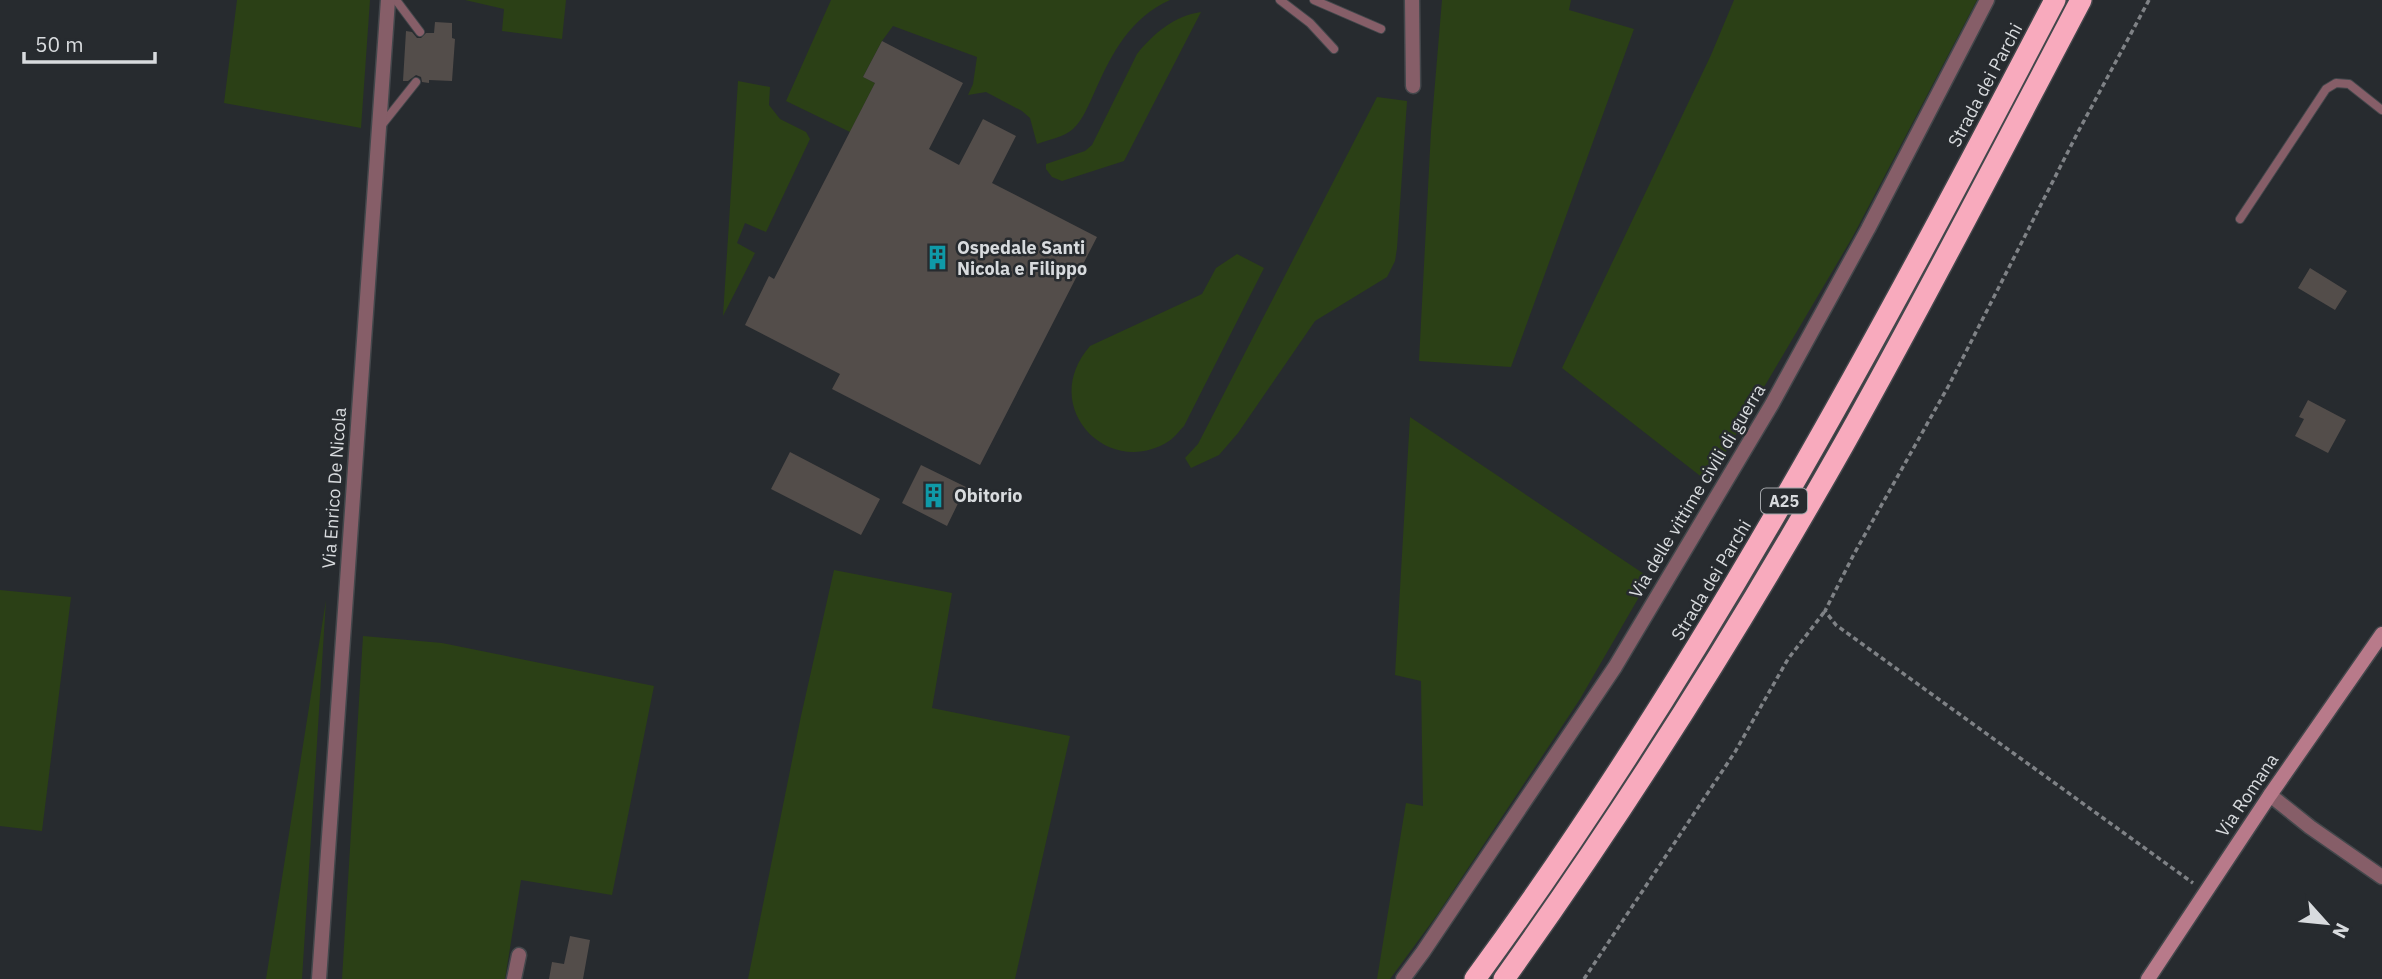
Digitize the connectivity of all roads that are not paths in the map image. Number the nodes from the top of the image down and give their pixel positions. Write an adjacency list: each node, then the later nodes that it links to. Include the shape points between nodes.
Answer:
1 (387, 0): 15 (street, Via Enrico De Nicola)
2 (396, 0): 10 (lane)
3 (1280, 0): 11 (lane)
4 (1314, 0): 9 (lane)
5 (1412, 0): 13 (street)
6 (1987, 0): 23 (street, Via delle vittime civili di guerra, via 1772,404 1615,667)
7 (2055, 0): 24 (highway, Strada dei Parchi / A25, via 1887,317 1732,590 1602,797)
8 (2081, 0): 25 (highway, A25, via 1796,528 1639,783)
9 (1381, 29)
10 (420, 32)
11 (1334, 49)
12 (416, 82): 15 (lane)
13 (1413, 86)
14 (2382, 110): 16 (lane, via 2349,84 2336,83 2326,89)
15 (379, 128): 21 (street, Via Enrico De Nicola)
16 (2240, 219)
17 (2382, 634): 18 (main road, Via Romana)
18 (2270, 795): 19 (street); 26 (main road, Via Romana)
19 (2382, 877)
20 (519, 955): 22 (street)
21 (318, 979)
22 (514, 979)
23 (1403, 979)
24 (1475, 979)
25 (1504, 979)
26 (2148, 979)

